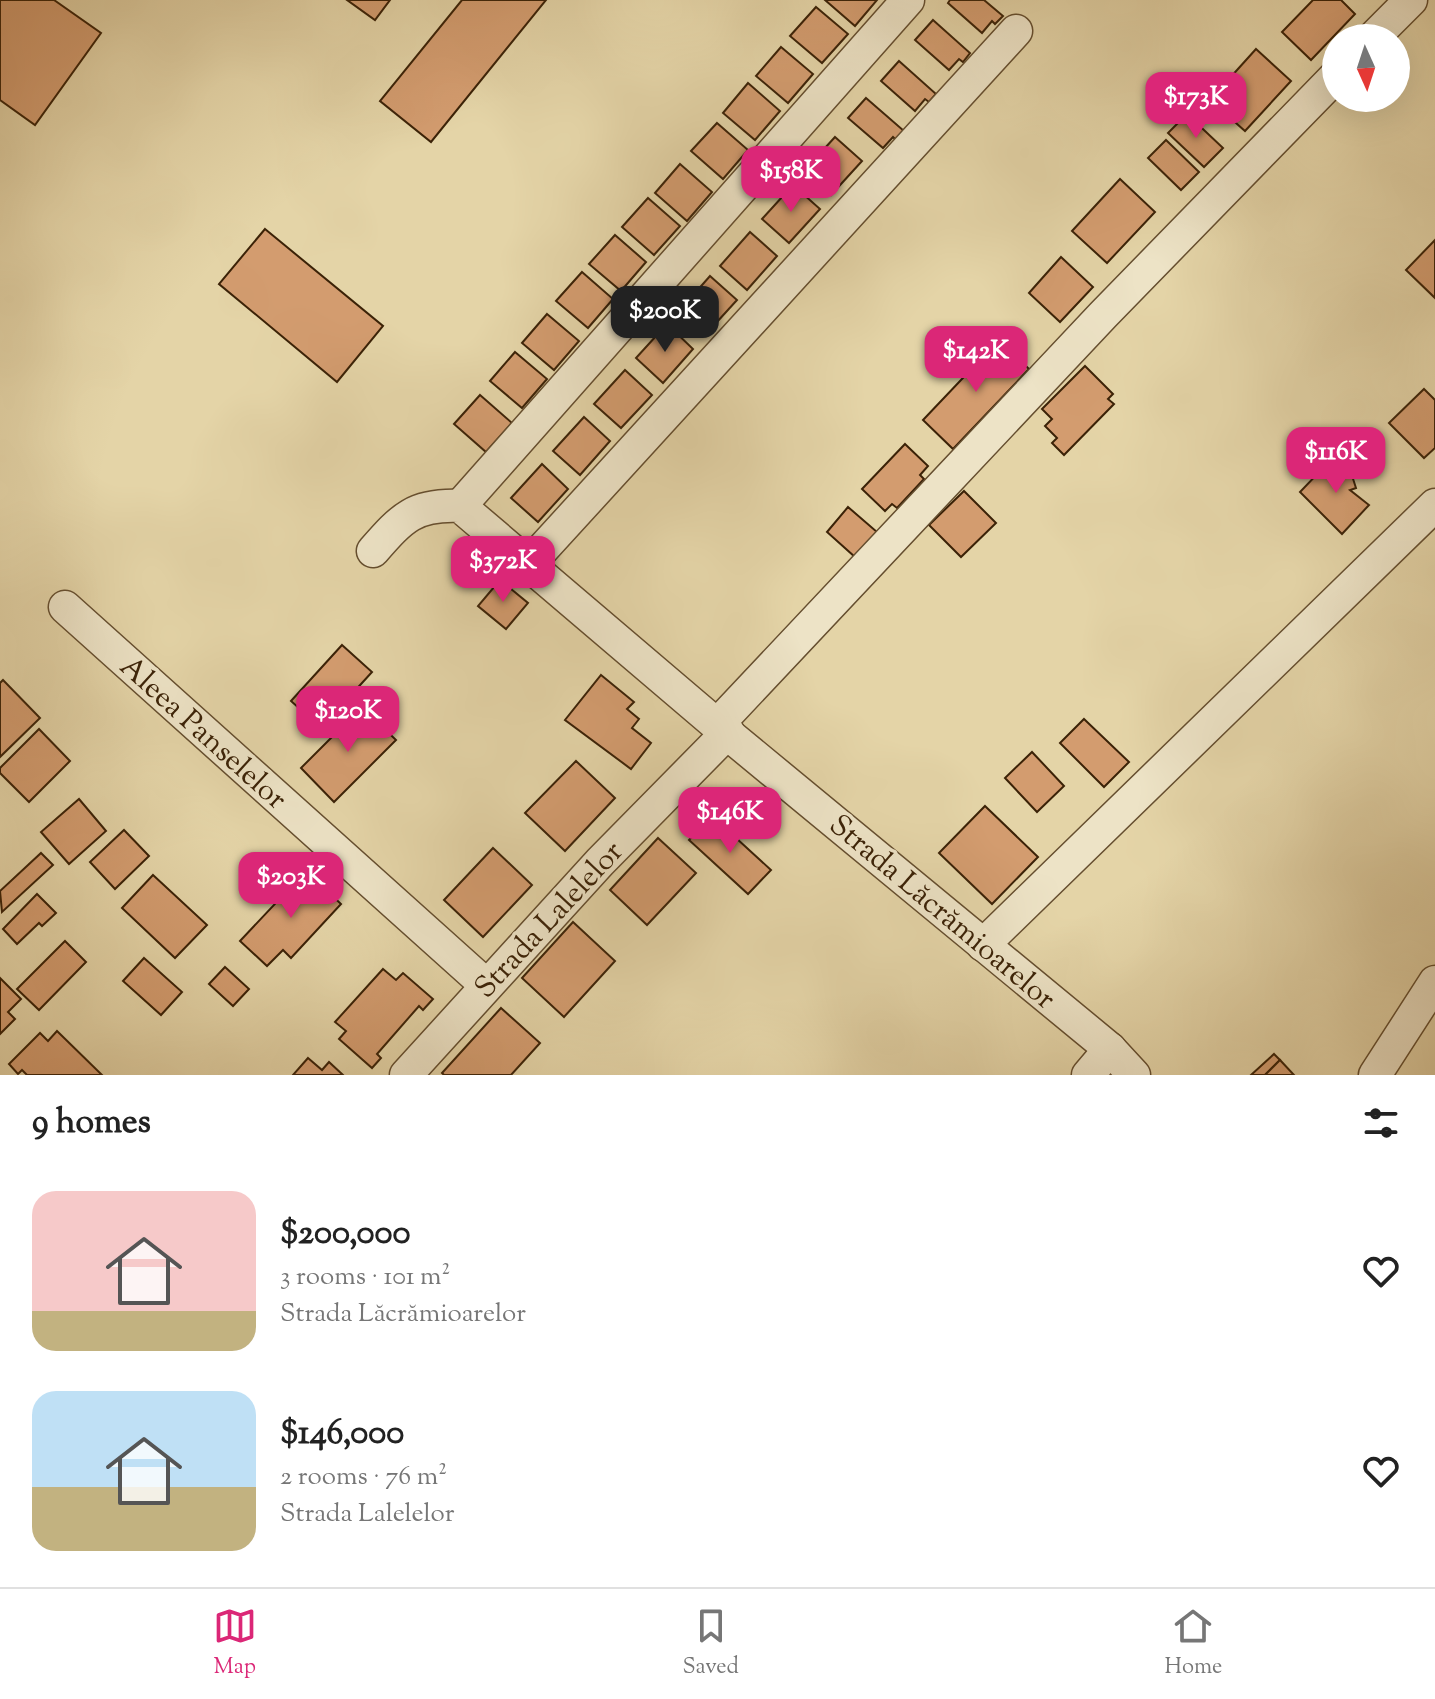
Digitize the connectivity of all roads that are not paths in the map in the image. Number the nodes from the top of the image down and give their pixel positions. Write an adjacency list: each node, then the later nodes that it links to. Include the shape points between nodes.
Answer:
1 (908, 0): 7 (street)
2 (1411, 0): 3 (street)
3 (1387, 24)
4 (1016, 31): 9 (street)
5 (1322, 90): 11 (street, Strada Lalelelor, via 1103,315)
6 (1435, 505): 12 (street)
7 (460, 506): 8 (street, via 415,510); 9 (street, Strada Lăcrămioarelor)
8 (373, 551)
9 (528, 565): 11 (street, Strada Lăcrămioarelor)
10 (65, 607): 14 (street, Aleea Panselelor)
11 (722, 728): 12 (street, Strada Lăcrămioarelor); 14 (street, Strada Lalelelor)
12 (983, 945): 15 (street, Strada Lăcrămioarelor)
13 (1435, 982): 19 (street)
14 (486, 985): 16 (street, Strada Lalelelor)
15 (1110, 1049): 17 (street); 18 (street, Strada Lăcrămioarelor)
16 (406, 1075)
17 (1088, 1075)
18 (1134, 1075)
19 (1375, 1075)

